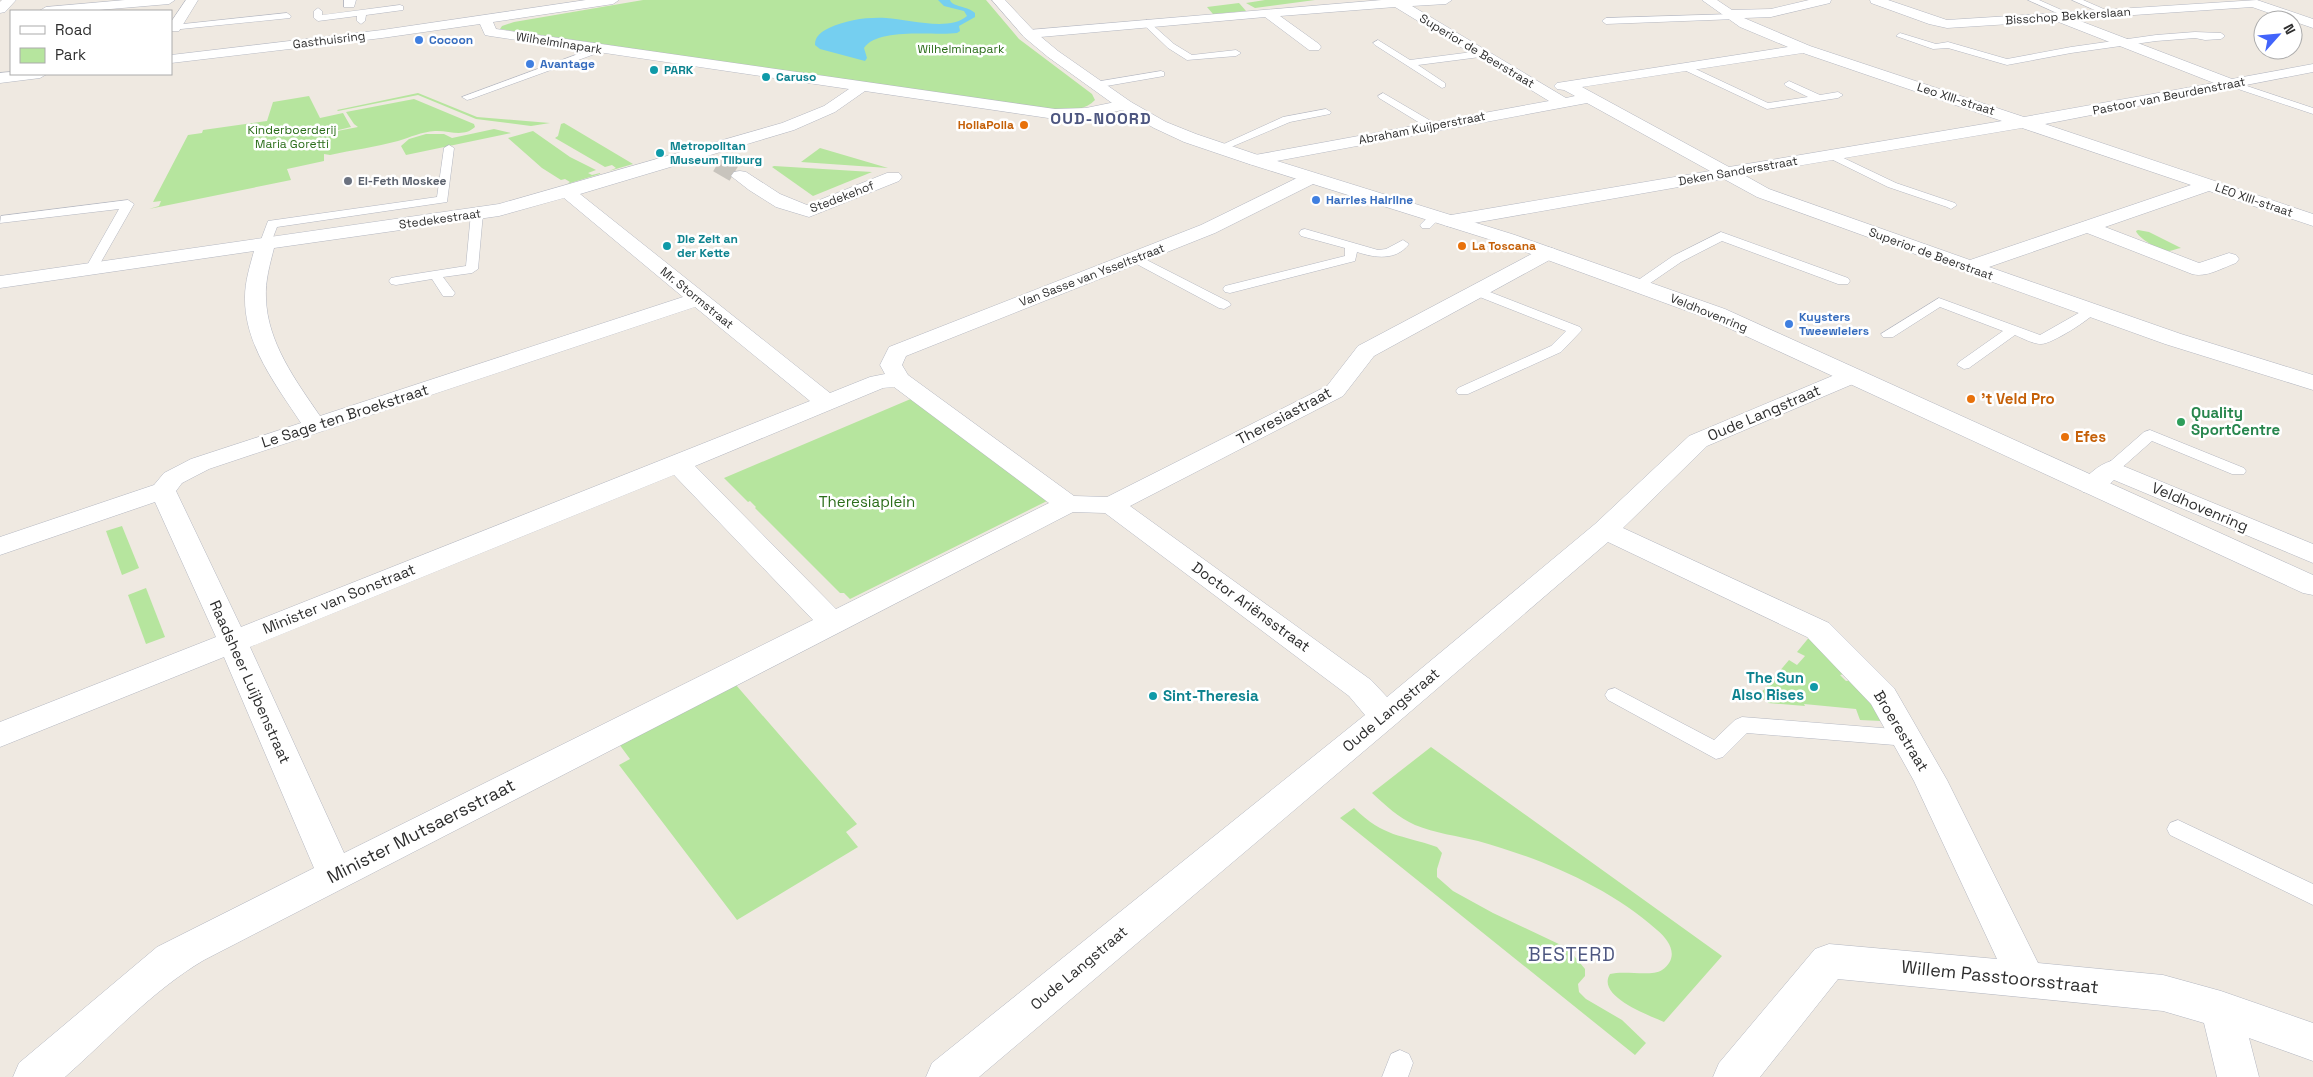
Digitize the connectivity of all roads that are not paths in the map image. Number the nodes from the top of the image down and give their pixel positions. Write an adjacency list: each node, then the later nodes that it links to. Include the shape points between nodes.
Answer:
1 (10, 0): 16 (street)
2 (169, 0): 17 (street)
3 (192, 0): 29 (street)
4 (613, 0): 25 (street, Wilhelminapark)
5 (998, 0): 30 (street)
6 (1446, 0): 12 (street)
7 (1708, 0): 22 (street, Leo XIII-straat)
8 (1825, 0): 22 (street, via 1770,13)
9 (1876, 0): 23 (street, Bisschop Bekkerslaan, via 1947,24)
10 (2032, 0): 23 (lane)
11 (2076, 0): 20 (lane)
12 (1395, 2): 19 (street); 39 (street, Superior de Beerstraat)
13 (2248, 2): 20 (street, Bisschop Bekkerslaan); 28 (street)
14 (1196, 4): 24 (street)
15 (400, 8): 18 (lane, via 361,25 318,18)
16 (0, 9)
17 (57, 10)
18 (318, 11)
19 (1268, 12): 24 (street); 35 (street)
20 (2109, 13): 23 (street, Bisschop Bekkerslaan)
21 (287, 16): 29 (lane)
22 (1730, 16): 26 (lane, via 1659,24); 37 (street, Leo XIII-straat)
23 (2064, 16): 33 (street)
24 (1209, 18): 27 (street)
25 (486, 20): 36 (street, Wilhelminapark, via 490,32); 40 (street, Gasthuisring)
26 (1606, 21)
27 (1147, 23): 30 (street); 38 (lane, via 1171,46 1190,58)
28 (2313, 24)
29 (174, 28)
30 (1029, 34): 49 (street)
31 (1900, 36): 33 (lane, via 1936,48 1948,45 2007,62)
32 (2221, 36): 33 (lane, via 2195,35)
33 (2120, 42): 46 (street)
34 (1378, 43): 41 (lane)
35 (1314, 47)
36 (600, 49): 52 (street, Wilhelminapark); 56 (lane)
37 (1804, 49): 42 (street); 63 (street, Leo XIII-straat)
38 (1236, 53)
39 (1480, 54): 41 (lane); 53 (street, Superior de Beerstraat)
40 (172, 59)
41 (1410, 62): 50 (lane)
42 (1685, 67): 51 (street); 58 (lane, via 1767,106)
43 (2313, 68): 46 (street, Pastoor van Beurdenstraat)
44 (1161, 74): 49 (lane)
45 (28, 75): 47 (street, via 17,76)
46 (2229, 83): 61 (lane); 63 (street, Pastoor van Beurdenstraat, via 2140,103)
47 (3, 84)
48 (1789, 84): 58 (lane)
49 (1096, 85): 60 (street)
50 (1442, 85)
51 (1566, 85): 53 (street); 57 (street, Superior de Beerstraat)
52 (861, 86): 60 (street, Wilhelminapark, via 1055,114 1086,113); 67 (street, Stedekestraat, via 852,95 811,117)
53 (1540, 89): 59 (street, Superior de Beerstraat)
54 (1838, 95): 58 (lane)
55 (1383, 96): 64 (lane)
56 (467, 97)
57 (1590, 98): 59 (street, Abraham Kuijperstraat); 71 (street, Superior de Beerstraat)
58 (1819, 98)
59 (1562, 102): 64 (street, Abraham Kuijperstraat)
60 (1125, 105): 66 (street, via 1160,125)
61 (2313, 111)
62 (1326, 112): 66 (lane, via 1287,119)
63 (2025, 122): 68 (street, Deken Sandersstraat); 75 (street, Leo XIII-straat)
64 (1432, 126): 69 (street, Abraham Kuijperstraat)
65 (449, 148): 85 (lane, via 443,200 272,224)
66 (1220, 148): 69 (street)
67 (698, 152): 70 (street); 76 (street, Stedekestraat)
68 (1831, 155): 71 (street, Deken Sandersstraat); 77 (lane, via 1892,185)
69 (1255, 160): 74 (street)
70 (718, 163)
71 (1728, 173): 81 (street, Deken Sandersstraat); 90 (street, Superior de Beerstraat, via 1763,193)
72 (740, 176): 73 (street, Stedekehof, via 800,211 809,211)
73 (893, 176)
74 (1310, 178): 81 (street, Veldhovenring); 88 (street, Van Sasse van Ysseltstraat, via 1208,229)
75 (2209, 185): 79 (street, LEO XIII-straat); 82 (street)
76 (568, 193): 78 (street, Stedekestraat); 100 (street, Mr. Stormstraat)
77 (1951, 204)
78 (477, 213): 85 (street, Stedekestraat); 92 (lane, via 472,270)
79 (2306, 218)
80 (1, 220): 91 (lane, via 128,204)
81 (1438, 221): 87 (street, Veldhovenring)
82 (2089, 227): 89 (street, via 2199,270); 90 (street)
83 (1305, 233): 86 (lane)
84 (1403, 244): 86 (lane, via 1387,254)
85 (265, 245): 91 (street, Stedekestraat); 111 (street, via 254,298 257,321 290,387)
86 (1351, 246): 97 (lane, via 1351,258)
87 (1548, 253): 96 (street, Veldhovenring); 98 (street, Theresiastraat)
88 (1135, 258): 101 (lane); 107 (street, Van Sasse van Ysseltstraat, via 897,352 891,365)
89 (2229, 259)
90 (1969, 267): 102 (street, Superior de Beerstraat)
91 (91, 268): 95 (street, Stedekestraat)
92 (435, 275): 93 (lane); 99 (lane)
93 (396, 281)
94 (1843, 281): 96 (lane, via 1721,236 1677,259)
95 (0, 282)
96 (1638, 285): 106 (street, Veldhovenring, via 1717,314)
97 (1230, 289)
98 (1477, 291): 109 (lane, via 1575,330 1556,349); 117 (street, Theresiastraat, via 1366,351 1335,391)
99 (448, 292)
100 (698, 299): 110 (street, Mr. Stormstraat); 111 (street, Le Sage ten Broekstraat)
101 (1224, 304)
102 (2092, 310): 103 (lane, via 2041,340); 108 (street, Superior de Beerstraat)
103 (2014, 330): 104 (lane, via 1940,302); 105 (lane)
104 (1888, 334)
105 (1964, 365)
106 (1852, 376): 114 (street, Veldhovenring); 118 (street, Oude Langstraat, via 1698,441)
107 (899, 379): 110 (street, via 878,382); 116 (street)
108 (2313, 383)
109 (1463, 391)
110 (827, 403): 112 (street)
111 (315, 426): 115 (street, Le Sage ten Broekstraat, via 188,469 173,478)
112 (678, 464): 122 (street); 123 (street, Minister van Sonstraat)
113 (2238, 471): 114 (lane, via 2150,435)
114 (2101, 478): 120 (street, Veldhovenring); 121 (street, Veldhovenring)
115 (163, 491): 119 (street, Le Sage ten Broekstraat); 123 (street, Raadsheer Luijbenstraat)
116 (1068, 504): 117 (street); 122 (street)
117 (1111, 505): 125 (street, Doctor Ariënsstraat, via 1360,688)
118 (1605, 530): 125 (street, Oude Langstraat); 127 (street, Broerestraat, via 1818,630 1883,696)
119 (0, 546)
120 (2313, 554)
121 (2313, 586)
122 (833, 623): 129 (street, Minister Mutsaersstraat)
123 (233, 642): 126 (street, Minister van Sonstraat); 129 (street, Raadsheer Luijbenstraat)
124 (1615, 695): 127 (lane, via 1716,751 1742,725)
125 (1385, 716): 135 (street, Oude Langstraat)
126 (0, 734)
127 (1906, 738): 131 (street, Broerestraat, via 1930,780)
128 (2178, 829): 130 (lane)
129 (335, 874): 134 (street, Minister Mutsaersstraat, via 171,959)
130 (2313, 895)
131 (2025, 978): 132 (street, Willem Passtoorsstraat, via 2163,994); 136 (street, Willem Passtoorsstraat, via 1829,961)
132 (2221, 1009): 133 (street, Willem Passtoorsstraat); 137 (street)
133 (2313, 1042)
134 (34, 1077)
135 (947, 1077)
136 (1734, 1077)
137 (2238, 1077)

